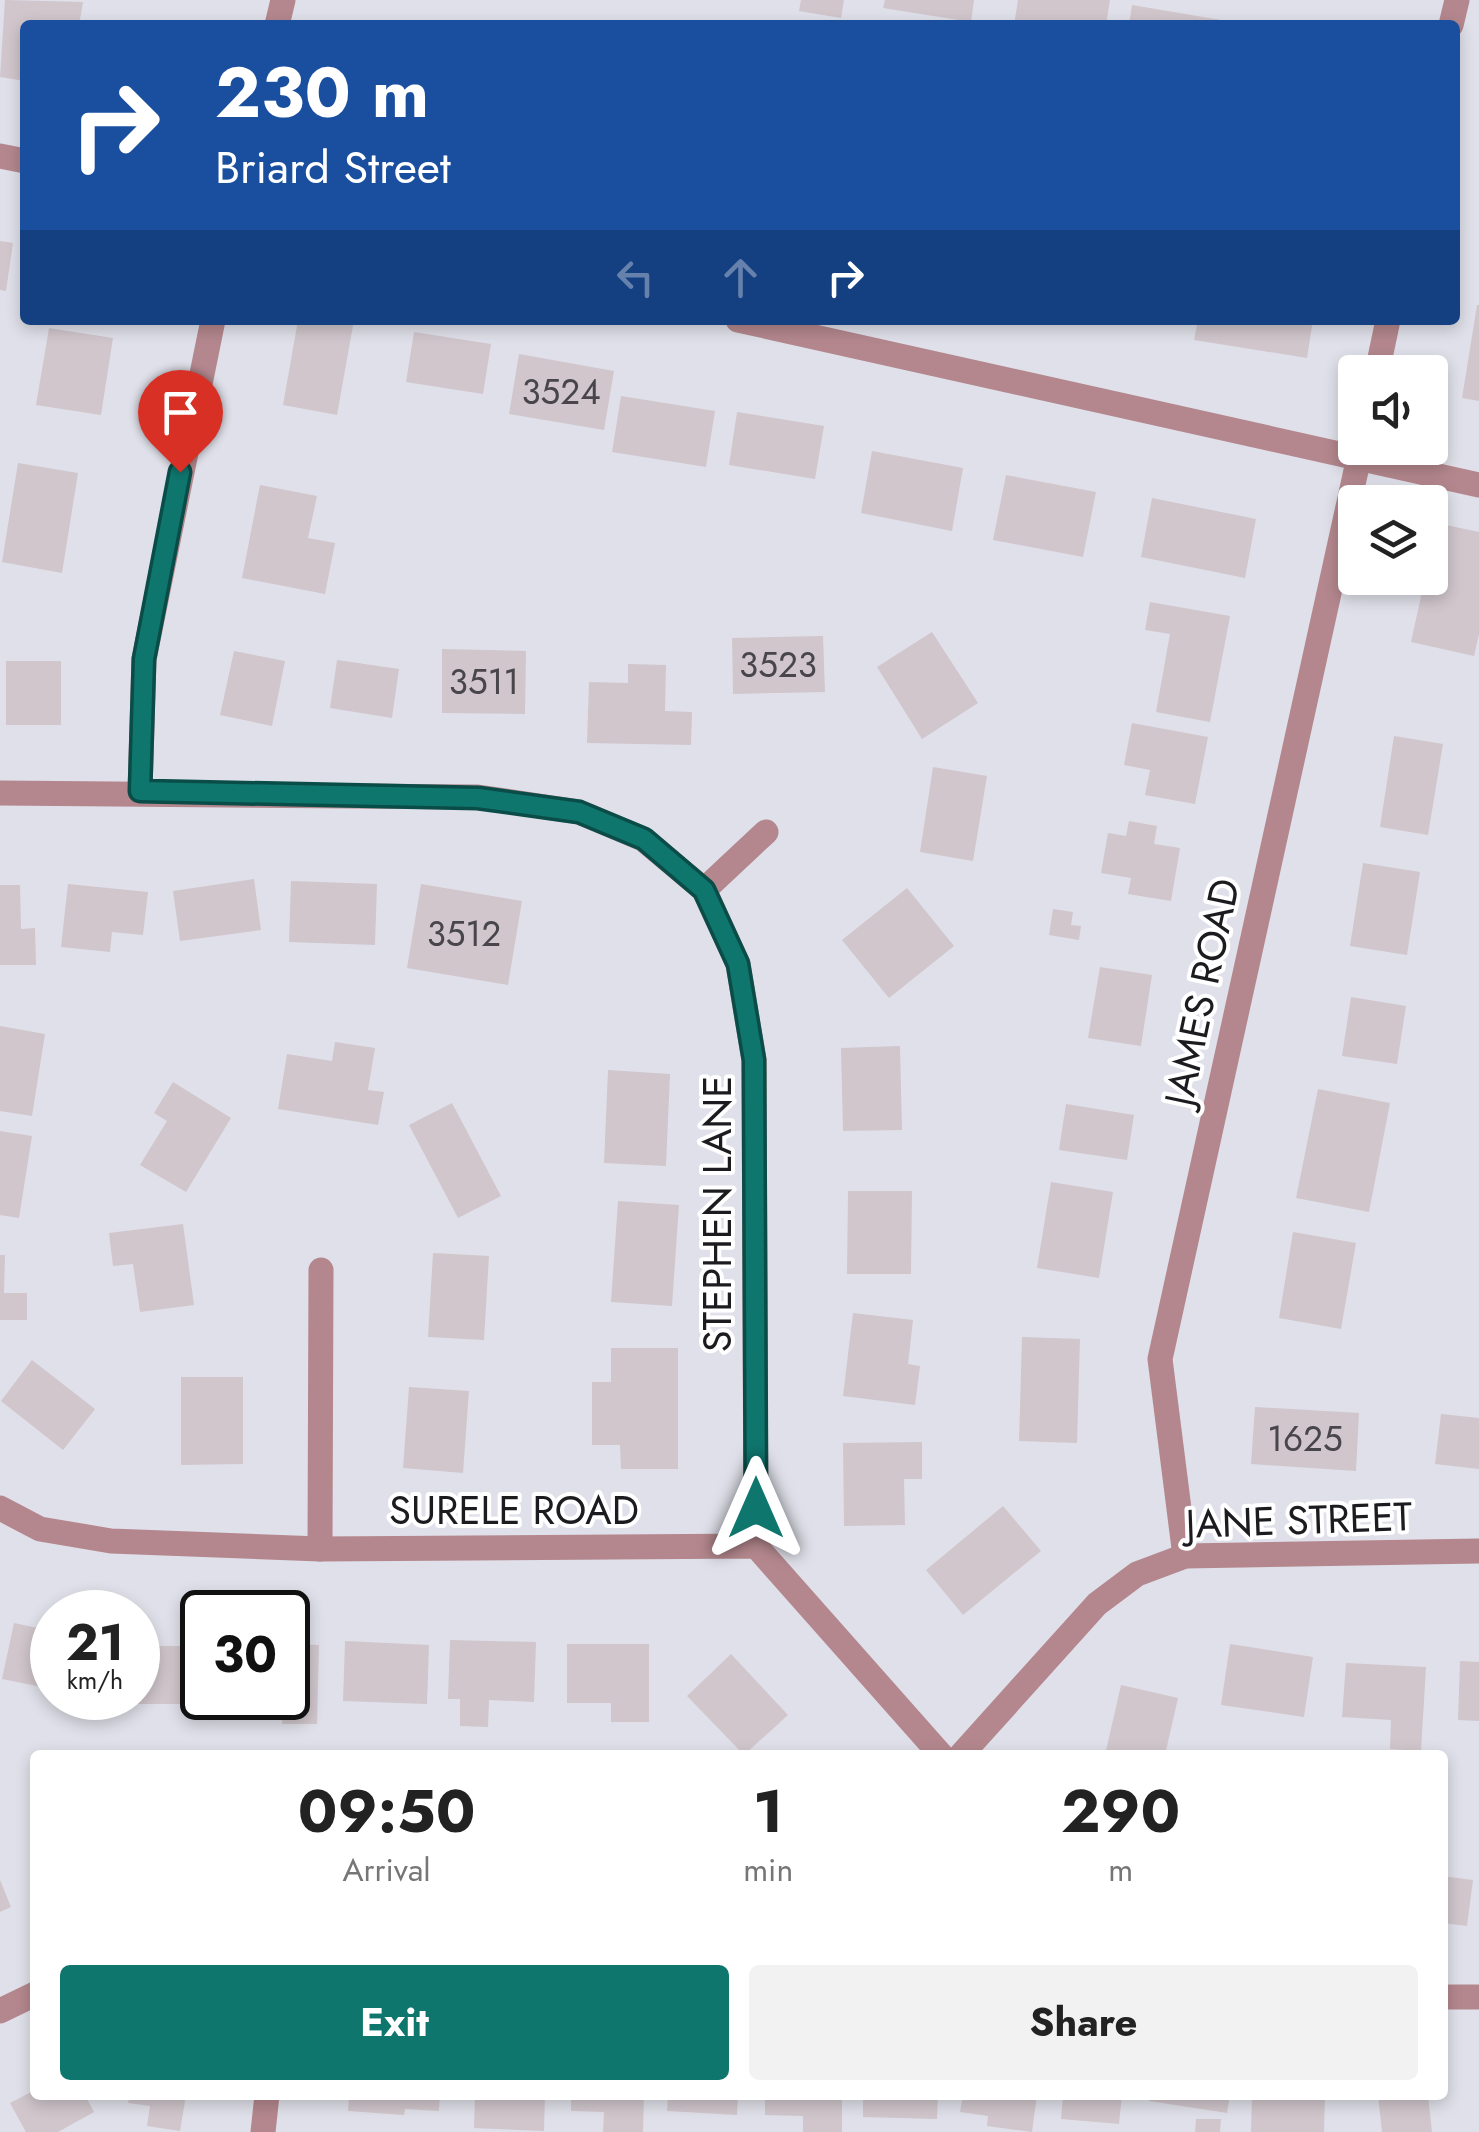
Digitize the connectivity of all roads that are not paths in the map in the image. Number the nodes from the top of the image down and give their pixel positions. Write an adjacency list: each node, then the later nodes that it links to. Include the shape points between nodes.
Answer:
1 (212, 325): 9 (street, via 144,659)
2 (761, 325): 5 (street)
3 (1387, 325): 4 (street)
4 (1381, 355)
5 (1338, 448)
6 (1357, 465): 18 (street, JAMES ROAD, via 1160,1359)
7 (1405, 465): 8 (street)
8 (1479, 485)
9 (140, 791): 10 (street, STEPHEN LANE); 12 (street, STEPHEN LANE, via 478,798 579,812 644,839)
10 (0, 792)
11 (766, 832): 12 (street)
12 (704, 890): 15 (street, STEPHEN LANE, via 738,964 754,1060)
13 (320, 1270): 16 (street)
14 (0, 1508): 16 (street, SURELE ROAD, via 40,1529 111,1541)
15 (756, 1546): 16 (street, SURELE ROAD); 19 (street)
16 (320, 1549)
17 (1479, 1551): 18 (street, JANE STREET)
18 (1185, 1556): 20 (street, JANE STREET, via 1137,1574 1096,1604)
19 (937, 1750)
20 (965, 1750)
21 (30, 1996): 24 (street)
22 (1448, 1997): 23 (street)
23 (1479, 1998)
24 (0, 2011)
25 (266, 2100): 26 (street)
26 (263, 2132)

